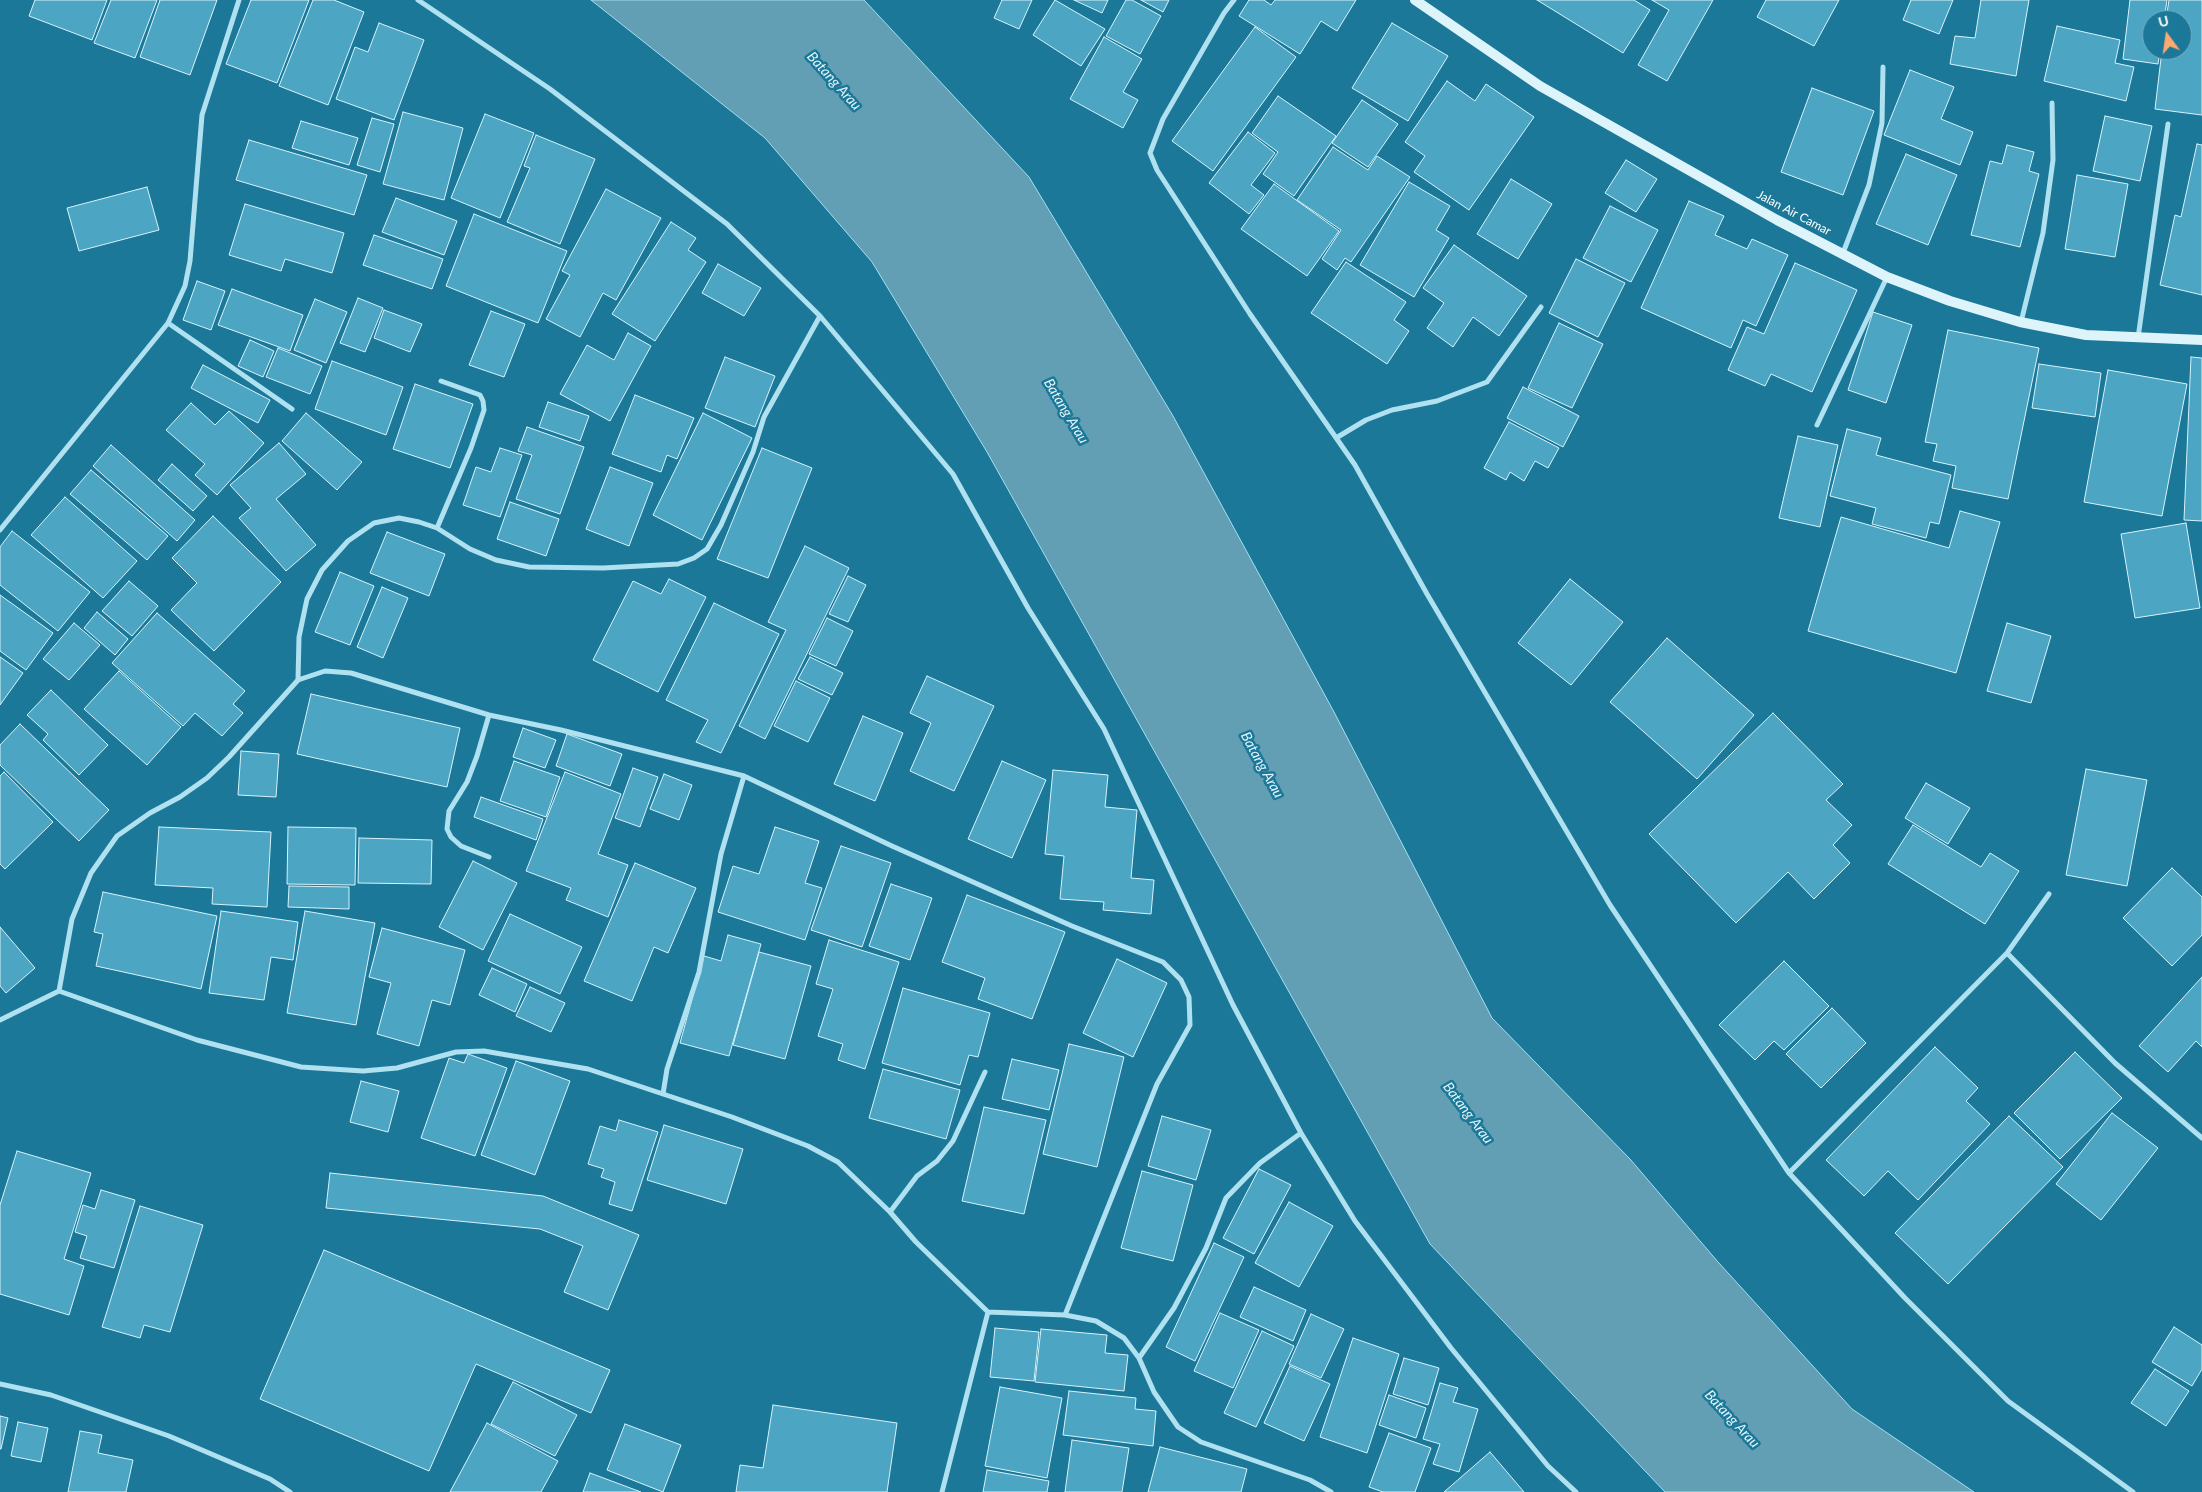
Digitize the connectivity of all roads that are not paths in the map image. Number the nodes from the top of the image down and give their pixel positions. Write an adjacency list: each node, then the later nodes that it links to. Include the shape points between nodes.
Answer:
1 (239, 0): 13 (street, via 202,115 190,261 185,286)
2 (418, 0): 11 (street, via 550,89 727,224)
3 (1234, 0): 19 (street, via 1163,119 1150,153 1156,170)
4 (1415, 0): 8 (main road, Jalan Air Camar, via 1540,86 1777,220)
5 (1883, 66): 8 (street, via 1882,123 1869,185)
6 (2052, 103): 12 (street, via 2053,160 2043,233)
7 (2168, 124): 14 (street)
8 (1842, 253): 9 (main road, Jalan Air Camar)
9 (1887, 277): 12 (main road, Jalan Air Camar, via 1950,301); 18 (street)
10 (1540, 307): 19 (street, via 1486,382 1437,401 1392,410 1366,420)
11 (820, 316): 20 (street, via 764,417 753,452 721,524 706,548 694,558 678,564 604,568 529,567 470,549); 32 (street, via 952,474 1028,608 1104,729 1233,1005)
12 (2020, 322): 14 (main road, Jalan Air Camar, via 2086,335)
13 (168, 323): 17 (street); 21 (street)
14 (2138, 339): 15 (main road, Jalan Air Camar)
15 (2202, 340)
16 (441, 381): 20 (street, via 480,395 484,410)
17 (292, 409)
18 (1817, 425)
19 (1336, 438): 34 (street, via 1355,465 1610,905)
20 (437, 528): 22 (street, via 399,518 374,523 348,542 322,570 307,599 301,628)
21 (0, 530)
22 (298, 680): 23 (street, via 325,671 351,673); 28 (street, via 207,778 118,836 91,873 72,919)
23 (489, 715): 24 (street); 25 (street, via 467,782 449,810 447,829 461,846)
24 (744, 776): 31 (street, via 721,854 699,972); 37 (street, via 1072,926 1163,962 1181,980 1189,997 1190,1025 1158,1084)
25 (489, 857)
26 (2049, 894): 27 (street)
27 (2007, 953): 33 (street, via 2115,1063); 34 (street)
28 (59, 991): 29 (street); 31 (street, via 198,1040 301,1067 363,1071 398,1068 456,1052 484,1051 588,1069)
29 (0, 1020)
30 (984, 1072): 35 (street, via 953,1141 937,1161 917,1176)
31 (662, 1094): 35 (street, via 815,1150 838,1162)
32 (1302, 1134): 38 (street, via 1260,1163 1226,1198 1206,1248 1179,1299); 43 (street, via 1355,1221 1451,1348 1548,1466)
33 (2202, 1138)
34 (1790, 1173): 44 (street, via 1905,1298 2008,1401)
35 (890, 1212): 36 (street)
36 (988, 1312): 37 (street); 41 (street)
37 (1065, 1315): 38 (street, via 1096,1322 1124,1338)
38 (1138, 1358): 42 (street, via 1154,1392 1178,1427 1201,1442 1310,1480)
39 (0, 1384): 40 (street, via 51,1395 169,1436 270,1479)
40 (290, 1492)
41 (942, 1492)
42 (1331, 1492)
43 (1576, 1492)
44 (2133, 1492)

